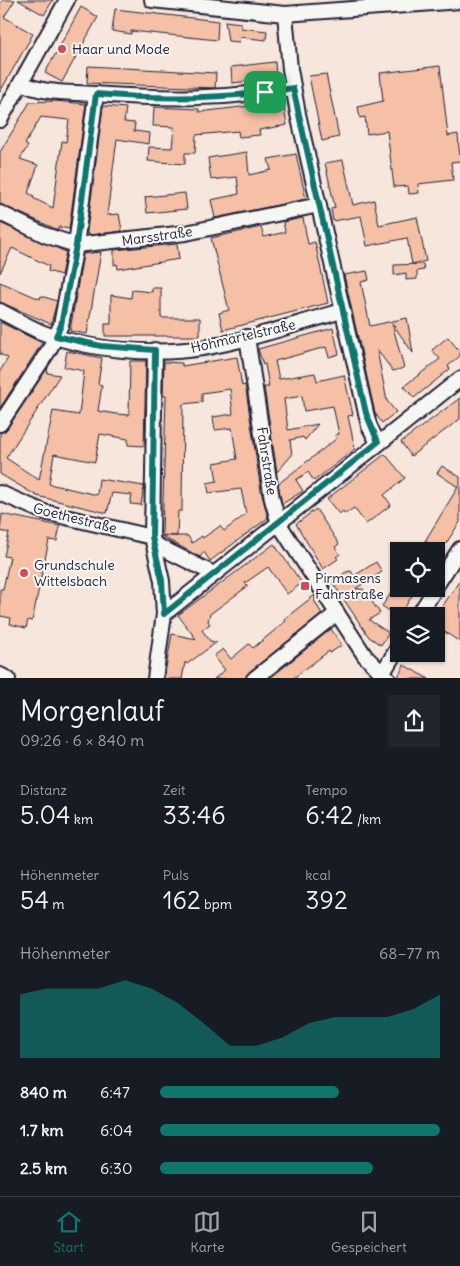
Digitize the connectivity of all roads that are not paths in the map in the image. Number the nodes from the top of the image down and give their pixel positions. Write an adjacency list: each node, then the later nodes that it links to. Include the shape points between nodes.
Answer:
1 (67, 0): 5 (street)
2 (152, 0): 4 (street)
3 (460, 1): 4 (street)
4 (285, 14): 6 (street)
5 (22, 83): 7 (street, via 44,90); 8 (street)
6 (293, 88): 7 (street, via 201,98); 9 (street)
7 (96, 94): 11 (street)
8 (0, 120)
9 (319, 205): 11 (street, Marsstraße, via 193,232); 13 (street)
10 (0, 213): 11 (street, Marsstraße, via 45,235)
11 (76, 245): 14 (street, via 61,325)
12 (0, 311): 14 (street, Hohmärtelstraße)
13 (342, 311): 15 (street, Hohmärtelstraße); 19 (street, via 367,419)
14 (56, 336): 16 (street, Hohmärtelstraße, via 101,346); 18 (street)
15 (248, 337): 16 (street, Hohmärtelstraße, via 201,348); 21 (street, Fahrstraße, via 272,499)
16 (155, 350): 22 (street)
17 (460, 379): 19 (street)
18 (0, 424)
19 (378, 442): 21 (street)
20 (0, 493): 22 (street, Goethestraße, via 44,512)
21 (279, 524): 25 (street); 26 (street, Fahrstraße)
22 (153, 540): 25 (street, Goethestraße); 27 (street, via 162,580)
23 (460, 549): 24 (street)
24 (445, 573)
25 (214, 574): 27 (street)
26 (337, 613): 30 (street, Fahrstraße); 33 (street)
27 (164, 614): 32 (street)
28 (391, 662): 30 (street)
29 (0, 674): 31 (street)
30 (383, 677)
31 (8, 678)
32 (155, 678)
33 (254, 678)

